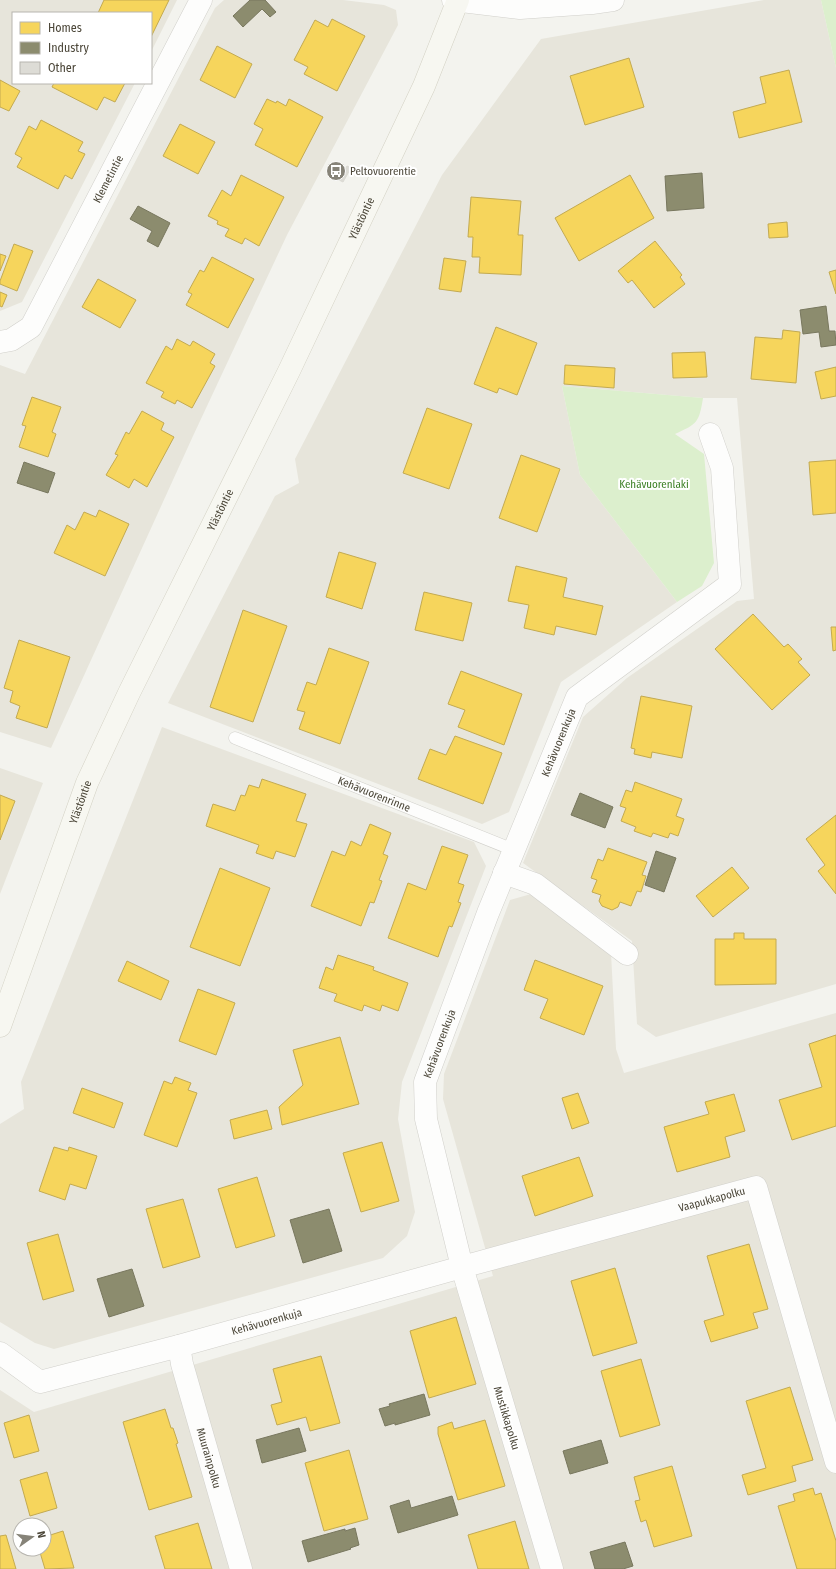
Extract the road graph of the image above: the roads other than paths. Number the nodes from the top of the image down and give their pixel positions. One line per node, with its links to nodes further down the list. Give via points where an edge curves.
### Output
1 (201, 0): 4 (street, Klemetintie, via 30,327 11,340)
2 (456, 0): 3 (street, via 520,8); 10 (main road, Ylästöntie, via 424,86 87,783)
3 (613, 0)
4 (0, 342)
5 (710, 434): 7 (street, Kehävuorenkuja, via 722,468 730,584 577,697)
6 (235, 738): 7 (lane, Kehävuorenrinne)
7 (514, 850): 8 (street, Kehävuorenkuja)
8 (504, 873): 9 (street, via 535,884); 11 (street, Kehävuorenkuja, via 425,1082 426,1119)
9 (627, 954)
10 (0, 1026)
11 (462, 1267): 12 (street, Kehävuorenkuja); 14 (street, Vaapukkapolku, via 756,1187); 16 (street, Mustikkapolku)
12 (179, 1346): 13 (street, Kehävuorenkuja, via 40,1382); 15 (street, Muurainpolku)
13 (0, 1353)
14 (836, 1462)
15 (241, 1569)
16 (552, 1569)

